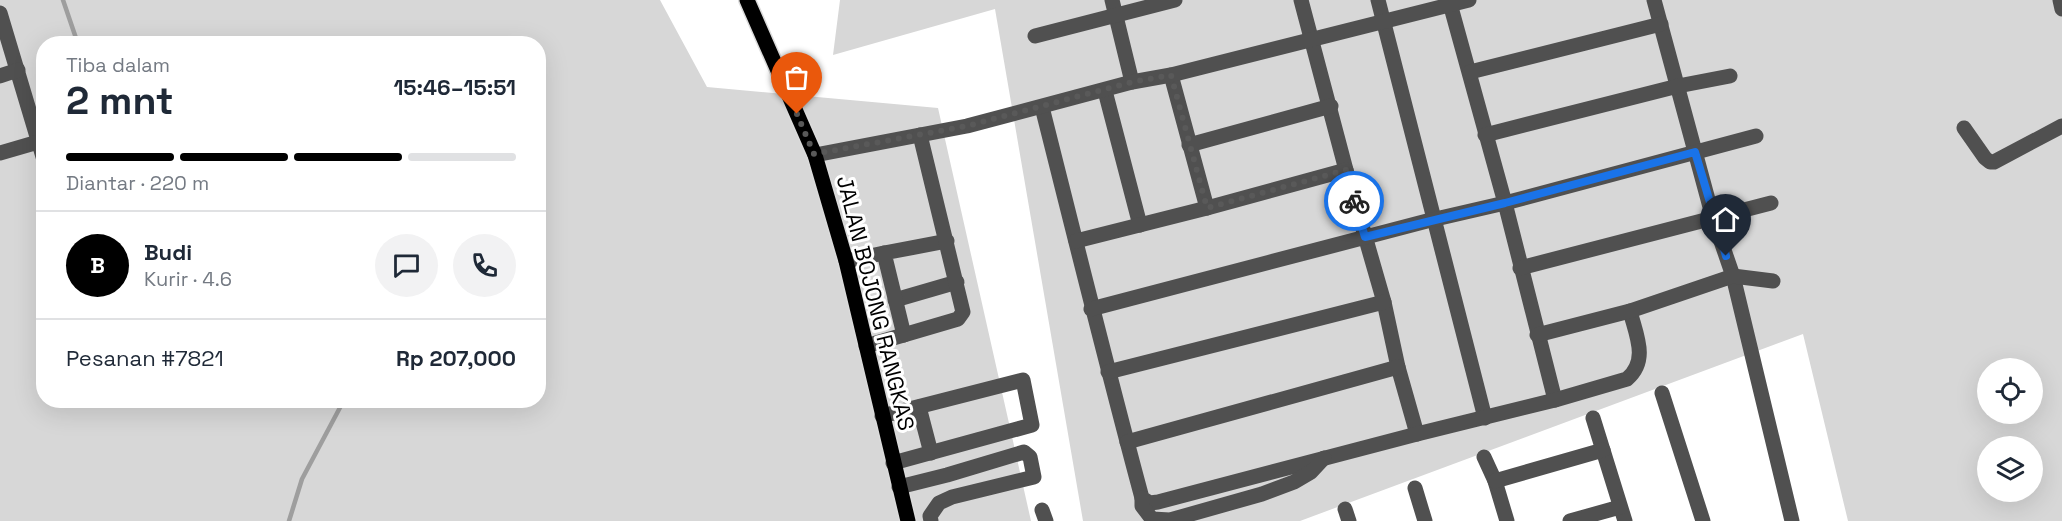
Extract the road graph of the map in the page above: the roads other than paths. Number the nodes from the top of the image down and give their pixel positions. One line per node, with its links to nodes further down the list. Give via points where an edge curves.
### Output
1 (747, 0): 37 (main road, JALAN BOJONG RANGKAS)
2 (1112, 0): 12 (street)
3 (1175, 0): 12 (street)
4 (1301, 0): 16 (street)
5 (1378, 0): 13 (street)
6 (1469, 0): 9 (street)
7 (1654, 0): 14 (street)
8 (2060, 0): 10 (street)
9 (1450, 2): 13 (street); 18 (street)
10 (2062, 9)
11 (0, 14): 17 (street)
12 (1117, 16): 15 (street); 22 (street)
13 (1383, 21): 16 (street); 43 (street)
14 (1660, 24): 18 (street); 23 (street)
15 (1035, 36)
16 (1311, 39): 19 (street); 25 (street)
17 (18, 70): 20 (street); 29 (street)
18 (1470, 72): 31 (street)
19 (1171, 75): 22 (street); 34 (street)
20 (0, 76)
21 (1730, 76): 23 (street)
22 (1132, 82): 24 (street)
23 (1678, 86): 31 (street); 35 (street)
24 (1105, 91): 26 (street); 44 (street)
25 (1331, 106): 34 (street); 38 (street)
26 (1042, 107): 30 (street); 47 (street)
27 (2062, 126): 28 (street, via 1994,162 1985,158)
28 (1964, 128)
29 (36, 135)
30 (920, 135): 37 (street); 46 (street)
31 (1485, 135): 39 (street)
32 (1756, 136): 35 (street)
33 (36, 143): 36 (street)
34 (1189, 146): 41 (street)
35 (1695, 152): 39 (street); 42 (street)
36 (0, 153)
37 (814, 154): 49 (main road, JALAN BOJONG RANGKAS)
38 (1346, 170): 41 (street); 45 (street)
39 (1505, 203): 43 (street); 50 (street)
40 (1771, 203): 42 (street)
41 (1207, 208): 44 (street)
42 (1713, 218): 50 (street); 51 (street)
43 (1435, 219): 45 (street); 67 (street)
44 (1140, 225): 47 (street)
45 (1365, 237): 55 (street); 56 (street)
46 (947, 241): 48 (street); 53 (street)
47 (1076, 241): 56 (street)
48 (884, 252): 49 (street); 54 (street)
49 (846, 261): 60 (main road, JALAN BOJONG RANGKAS)
50 (1520, 268): 59 (street)
51 (1733, 276): 52 (street); 57 (street); 85 (street)
52 (1773, 281)
53 (957, 282): 54 (street); 58 (street, via 963,312 958,319)
54 (895, 300): 58 (street)
55 (1384, 302): 61 (street); 62 (street)
56 (1091, 309): 62 (street)
57 (1630, 311): 59 (street); 64 (street, via 1640,351 1635,372 1627,379)
58 (904, 335): 60 (street)
59 (1537, 335): 64 (street)
60 (866, 346): 66 (main road, JALAN BOJONG RANGKAS)
61 (1398, 368): 69 (street); 70 (street)
62 (1108, 372): 70 (street)
63 (1662, 393): 84 (street)
64 (1555, 400): 67 (street)
65 (919, 407): 66 (street); 72 (street); 72 (street, via 1023,380 1032,425)
66 (882, 416): 74 (main road, JALAN BOJONG RANGKAS)
67 (1485, 418): 69 (street)
68 (1593, 418): 71 (street)
69 (1417, 434): 70 (street, via 1158,502 1142,498)
70 (1127, 442)
71 (1603, 450): 75 (street); 78 (street)
72 (932, 453): 74 (street)
73 (1484, 457): 75 (street)
74 (893, 463): 76 (main road, JALAN BOJONG RANGKAS)
75 (1495, 481): 82 (street)
76 (899, 487): 79 (main road, JALAN BOJONG RANGKAS); 80 (street, via 1024,452 1030,457 1034,477 952,497 939,503)
77 (1415, 488): 81 (street)
78 (1623, 514): 83 (street)
79 (908, 521)
80 (931, 521)
81 (1425, 521)
82 (1507, 521)
83 (1570, 521)
84 (1703, 521)
85 (1792, 521)

